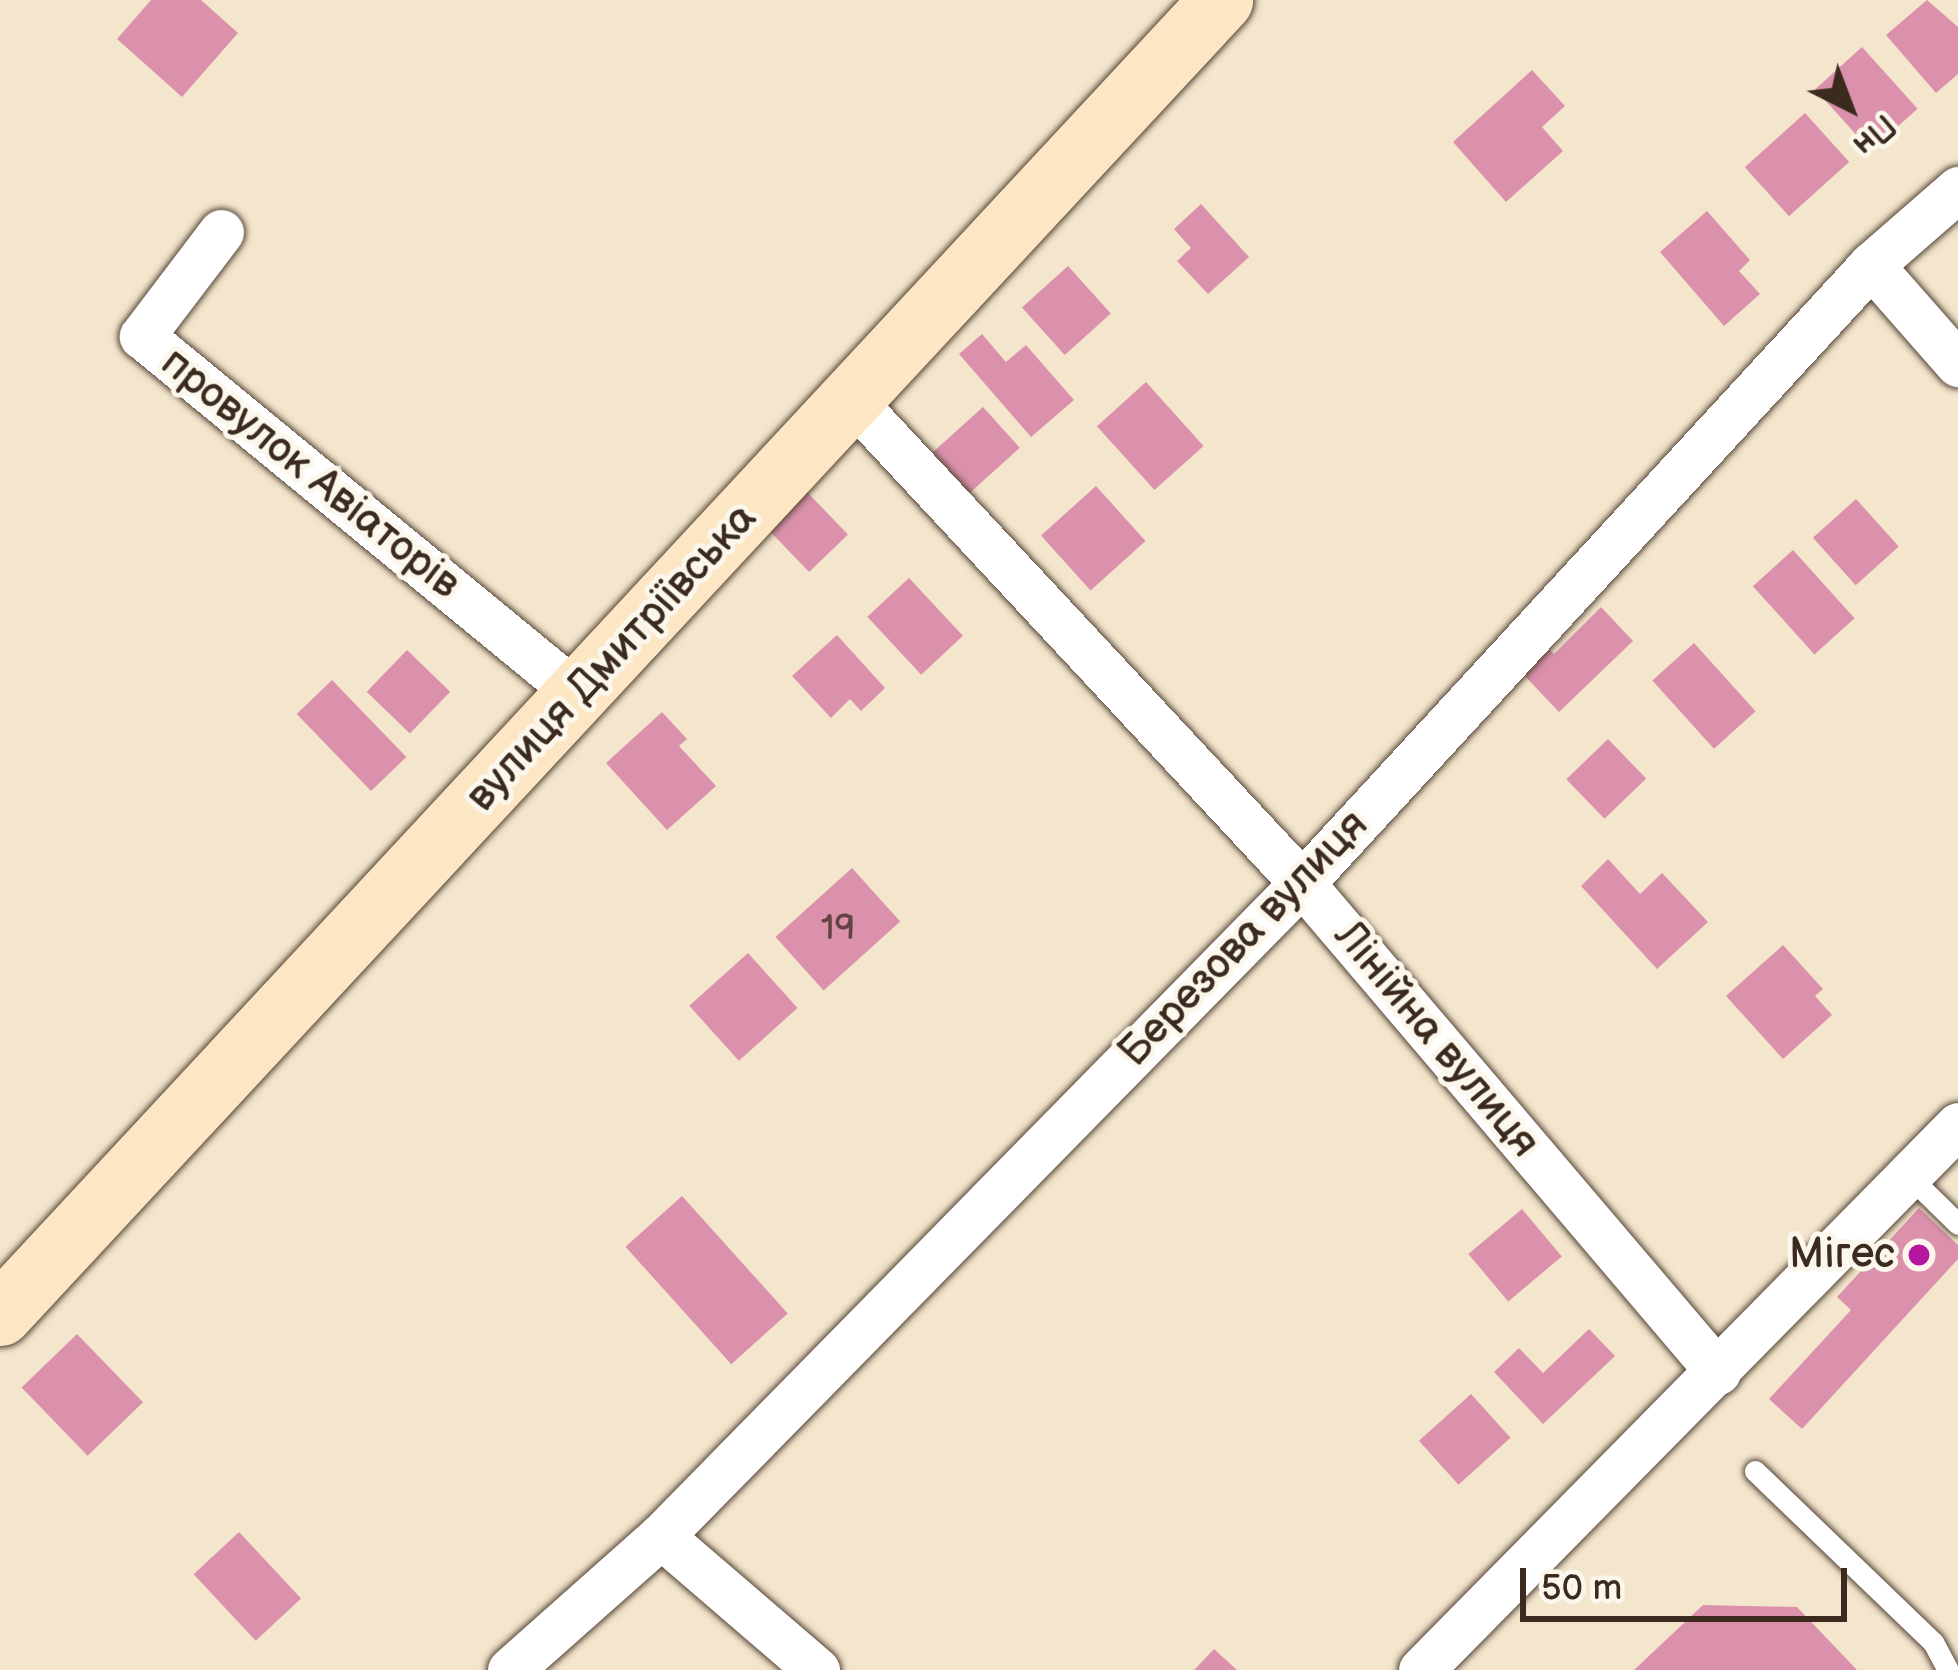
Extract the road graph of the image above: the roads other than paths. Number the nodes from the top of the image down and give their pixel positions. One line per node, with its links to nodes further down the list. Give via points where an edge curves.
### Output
1 (1221, 0): 6 (main road, вулиця Дмитріївська)
2 (1958, 189): 4 (street, Березова вулиця)
3 (220, 232): 7 (street, провулок Авіаторів, via 142,336)
4 (1871, 265): 5 (street); 8 (street, Березова вулиця)
5 (1958, 364)
6 (852, 400): 7 (main road, вулиця Дмитріївська); 8 (street, Лінійна вулиця)
7 (579, 694): 12 (main road, вулиця Дмитріївська)
8 (1303, 883): 13 (street, Лінійна вулиця); 15 (street, Березова вулиця)
9 (1958, 1125): 10 (street)
10 (1910, 1177): 11 (lane); 13 (street)
11 (1958, 1224)
12 (0, 1314)
13 (1718, 1372): 18 (street)
14 (1756, 1471): 19 (lane, via 1933,1642)
15 (661, 1536): 16 (street, Березова вулиця); 17 (street)
16 (510, 1670)
17 (817, 1670)
18 (1421, 1670)
19 (1948, 1670)

